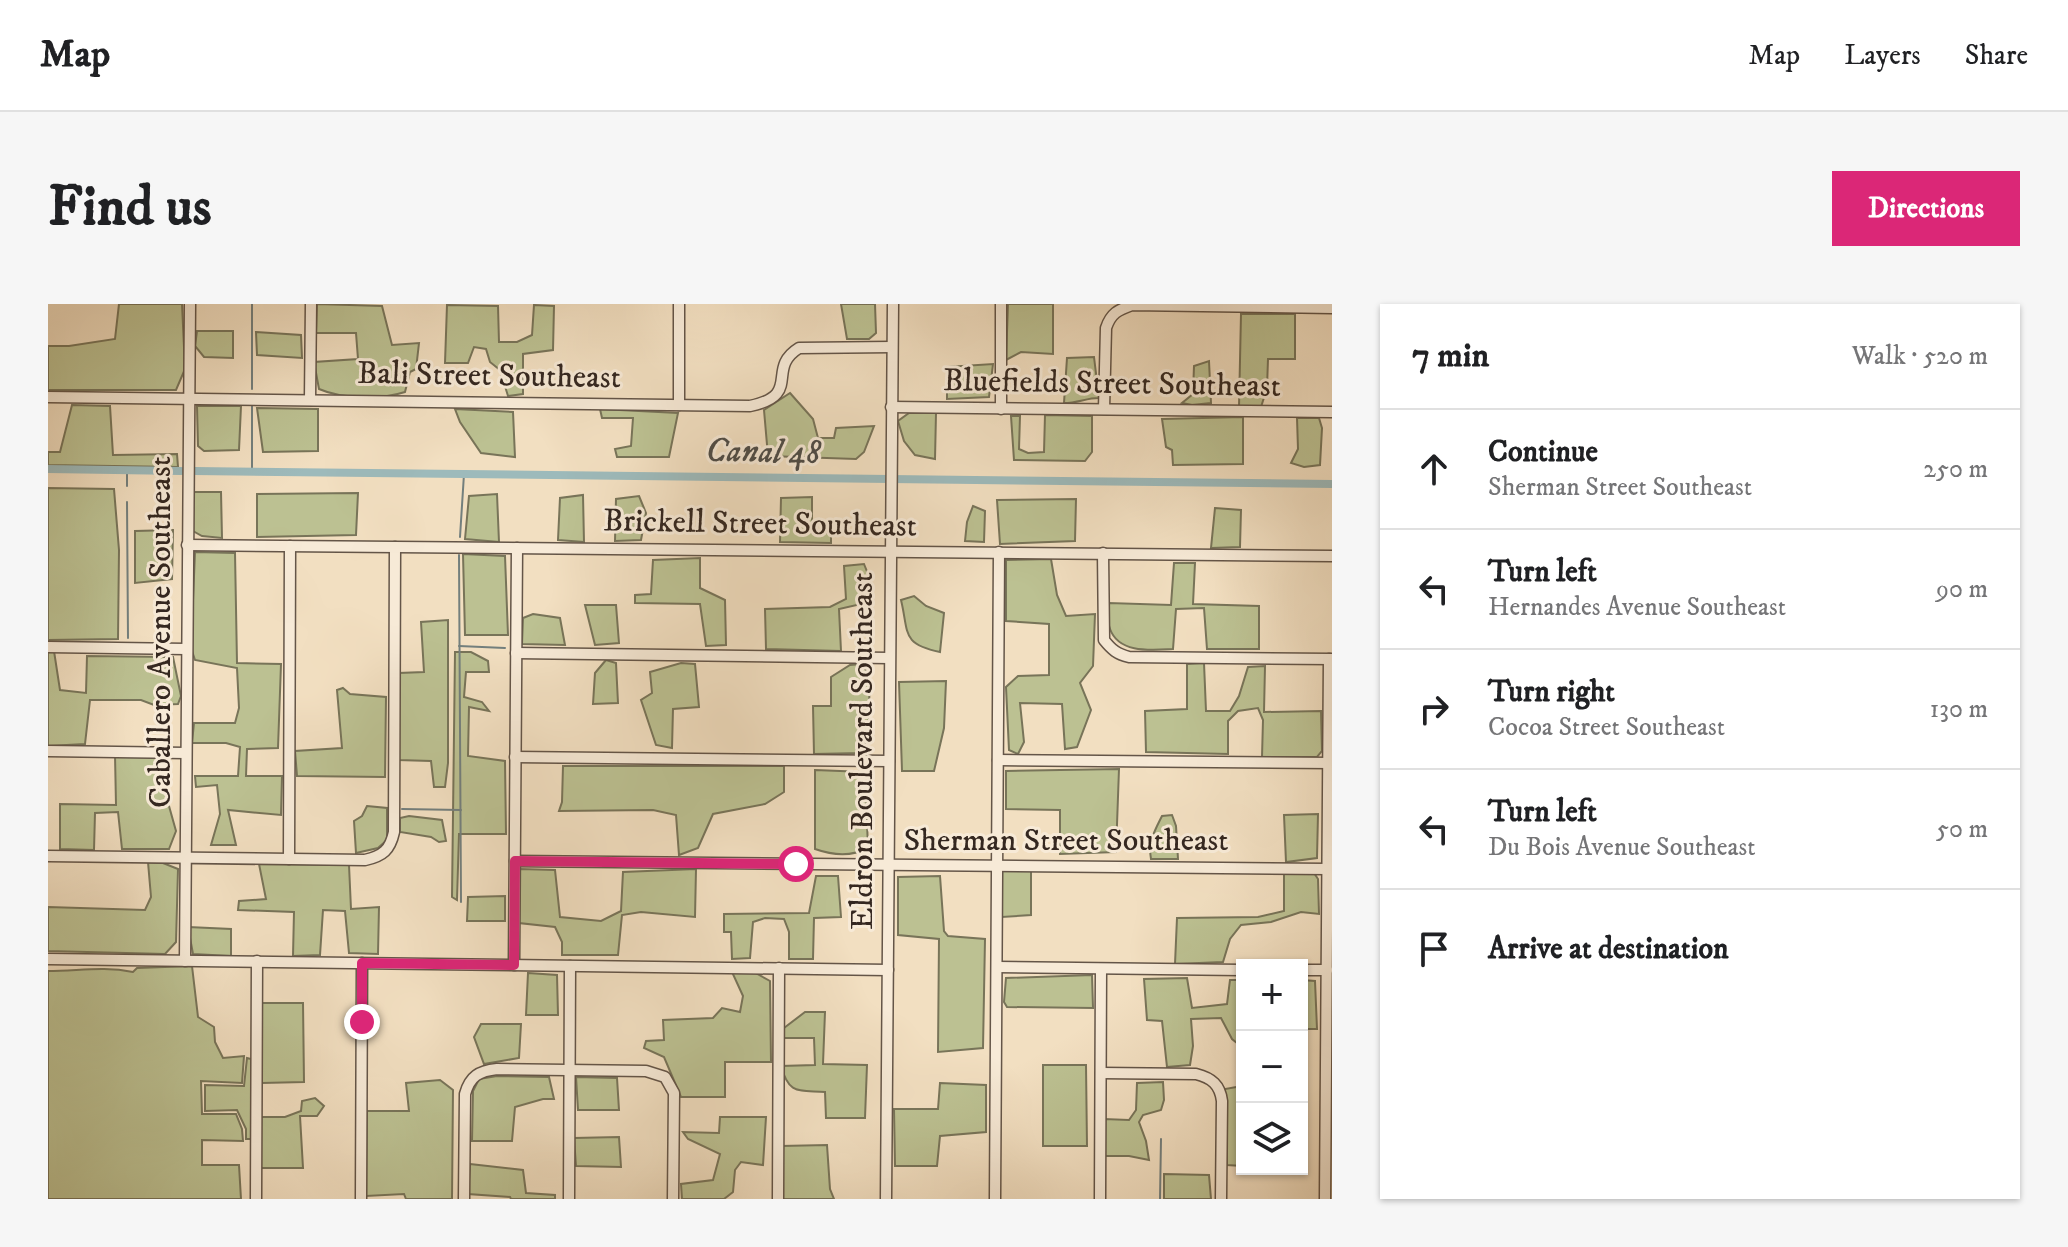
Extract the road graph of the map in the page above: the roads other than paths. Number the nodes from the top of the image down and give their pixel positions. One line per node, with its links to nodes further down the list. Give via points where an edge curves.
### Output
1 (190, 304): 10 (street, Caballero Avenue Southeast)
2 (311, 304): 11 (street)
3 (679, 304): 12 (street)
4 (893, 304): 8 (street, Eldron Boulevard Southeast)
5 (1001, 304): 14 (street)
6 (1176, 305): 7 (street); 15 (street, via 1132,305 1114,313 1106,328)
7 (1332, 308)
8 (892, 347): 12 (street, Bali Street Southeast, via 799,348 789,354 778,395 768,402); 13 (street, Eldron Boulevard Southeast)
9 (48, 397): 10 (street, Bali Street Southeast)
10 (189, 398): 11 (street, Bali Street Southeast); 17 (street, Caballero Avenue Southeast)
11 (310, 399): 12 (street, Bali Street Southeast)
12 (679, 405)
13 (891, 407): 14 (street, Bluefields Street Southeast); 21 (street, Eldron Boulevard Southeast)
14 (1001, 409): 15 (street, Bluefields Street Southeast)
15 (1104, 409): 16 (street, Bluefields Street Southeast)
16 (1332, 412)
17 (187, 545): 18 (street, Brickell Street Southeast); 26 (street, Caballero Avenue Southeast)
18 (290, 546): 19 (street, Brickell Street Southeast); 38 (street)
19 (395, 547): 20 (street, Brickell Street Southeast); 38 (street, via 391,846 365,860)
20 (517, 548): 21 (street, Brickell Street Southeast); 27 (street)
21 (890, 552): 22 (street, Brickell Street Southeast); 28 (street, Eldron Boulevard Southeast)
22 (999, 552): 23 (street, Brickell Street Southeast); 33 (street)
23 (1103, 553): 24 (street, Brickell Street Southeast); 29 (street, via 1103,630 1112,651 1129,657)
24 (1332, 556)
25 (48, 647): 26 (street)
26 (186, 649): 31 (street, Caballero Avenue Southeast)
27 (516, 653): 28 (street); 32 (street)
28 (889, 658): 34 (street, Eldron Boulevard Southeast)
29 (1330, 659): 35 (street)
30 (48, 751): 31 (street)
31 (186, 753): 37 (street, Caballero Avenue Southeast)
32 (515, 757): 34 (street); 39 (street)
33 (998, 760): 35 (street); 40 (street)
34 (889, 761): 41 (street, Eldron Boulevard Southeast)
35 (1330, 763): 42 (street)
36 (48, 856): 37 (street)
37 (186, 857): 38 (street); 44 (street, Caballero Avenue Southeast)
38 (289, 859)
39 (515, 861): 41 (street, Sherman Street Southeast); 47 (street)
40 (998, 864): 41 (street, Sherman Street Southeast); 42 (street, Sherman Street Southeast); 49 (street)
41 (888, 865): 52 (street, Eldron Boulevard Southeast)
42 (1328, 869): 55 (street)
43 (48, 959): 44 (street)
44 (185, 961): 45 (street)
45 (257, 961): 46 (street); 58 (street)
46 (362, 963): 47 (street); 59 (street)
47 (514, 965): 48 (street)
48 (570, 966): 50 (street); 56 (street)
49 (997, 967): 51 (street); 65 (street)
50 (779, 968): 52 (street); 63 (street)
51 (1101, 969): 53 (street); 57 (street)
52 (888, 970): 64 (street, Eldron Boulevard Southeast)
53 (1236, 970)
54 (1308, 970): 55 (street)
55 (1327, 970): 68 (street)
56 (570, 1070): 60 (street, via 483,1070 471,1078 465,1094); 61 (street); 62 (street, via 646,1071 665,1077 674,1093)
57 (1101, 1073): 66 (street); 67 (street, via 1196,1074 1215,1083 1222,1101)
58 (256, 1199)
59 (361, 1199)
60 (464, 1199)
61 (569, 1199)
62 (673, 1199)
63 (778, 1199)
64 (886, 1199)
65 (995, 1199)
66 (1100, 1199)
67 (1221, 1199)
68 (1325, 1199)

